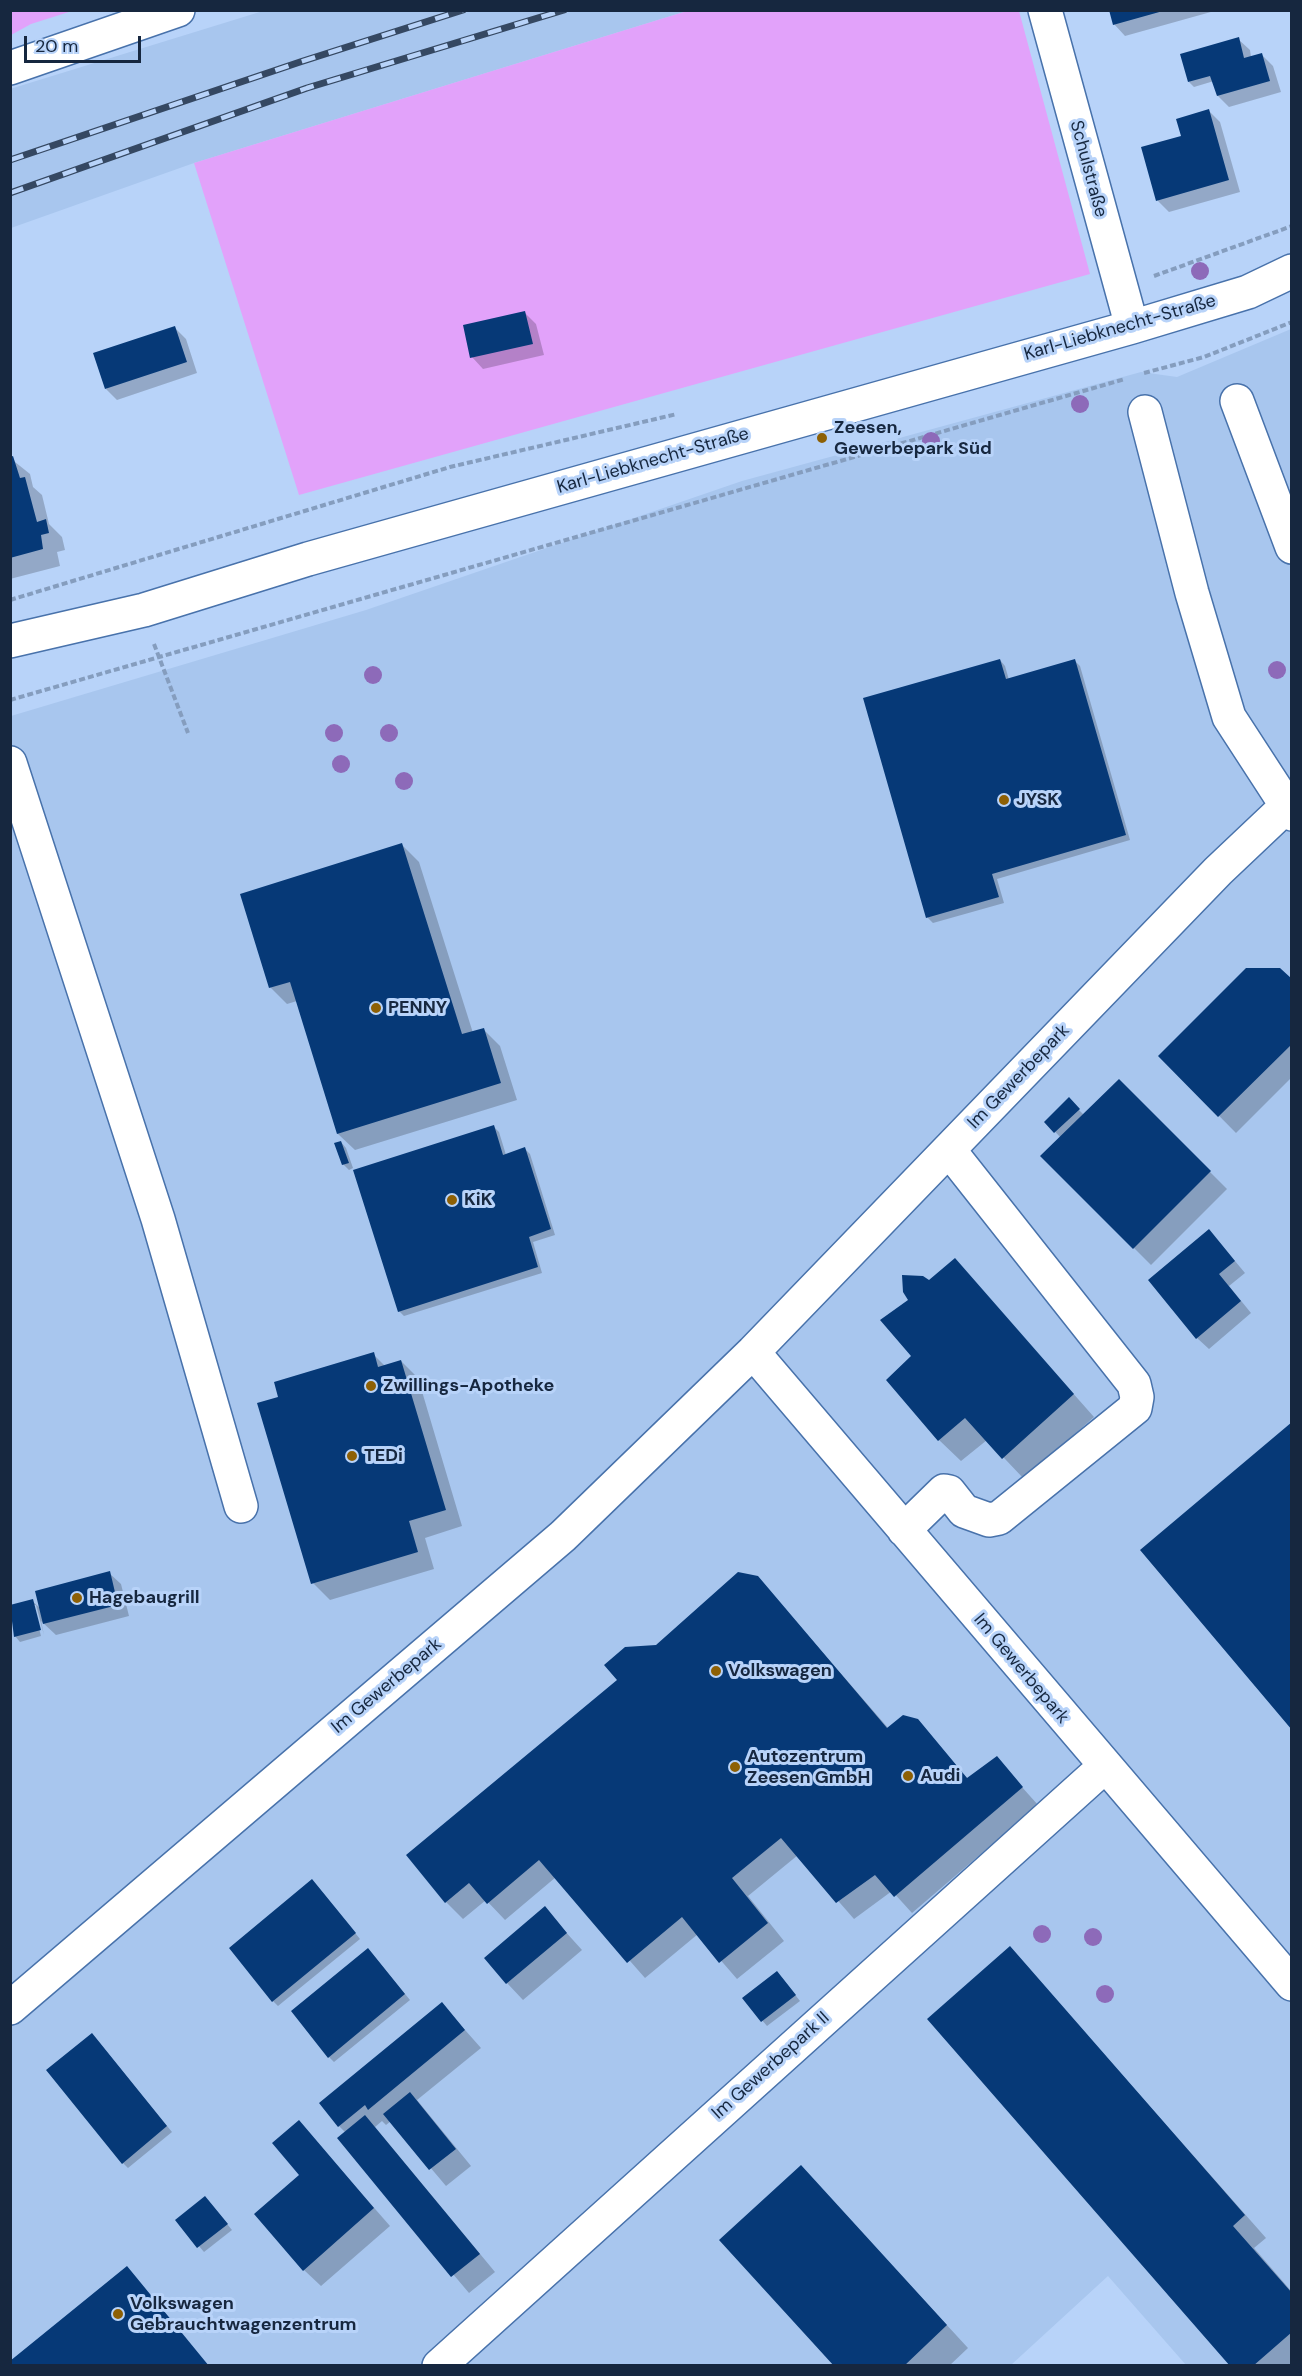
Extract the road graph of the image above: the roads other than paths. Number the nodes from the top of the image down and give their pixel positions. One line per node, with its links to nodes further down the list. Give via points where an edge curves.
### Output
1 (178, 10): 3 (street)
2 (1045, 10): 5 (street, Schulstraße)
3 (10, 68)
4 (1292, 271): 5 (street, Karl-Liebknecht-Straße, via 1248,292)
5 (1132, 327): 9 (street, Karl-Liebknecht-Straße, via 320,555 144,610)
6 (1237, 401): 8 (street)
7 (1145, 412): 11 (street, via 1192,593 1230,717)
8 (1292, 547)
9 (10, 641)
10 (10, 763): 14 (street, via 158,1219)
11 (1290, 806): 12 (street, Im Gewerbepark)
12 (949, 1150): 13 (street, Im Gewerbepark); 15 (street, via 1134,1384 1137,1397 1135,1408 999,1518 989,1520 964,1511 944,1491)
13 (753, 1352): 15 (street, Im Gewerbepark); 18 (street, Im Gewerbepark, via 563,1536)
14 (241, 1506)
15 (904, 1530): 16 (street, Im Gewerbepark)
16 (1104, 1767): 17 (street, Im Gewerbepark); 19 (street, Im Gewerbepark II)
17 (1292, 1984)
18 (10, 2008)
19 (438, 2366)

